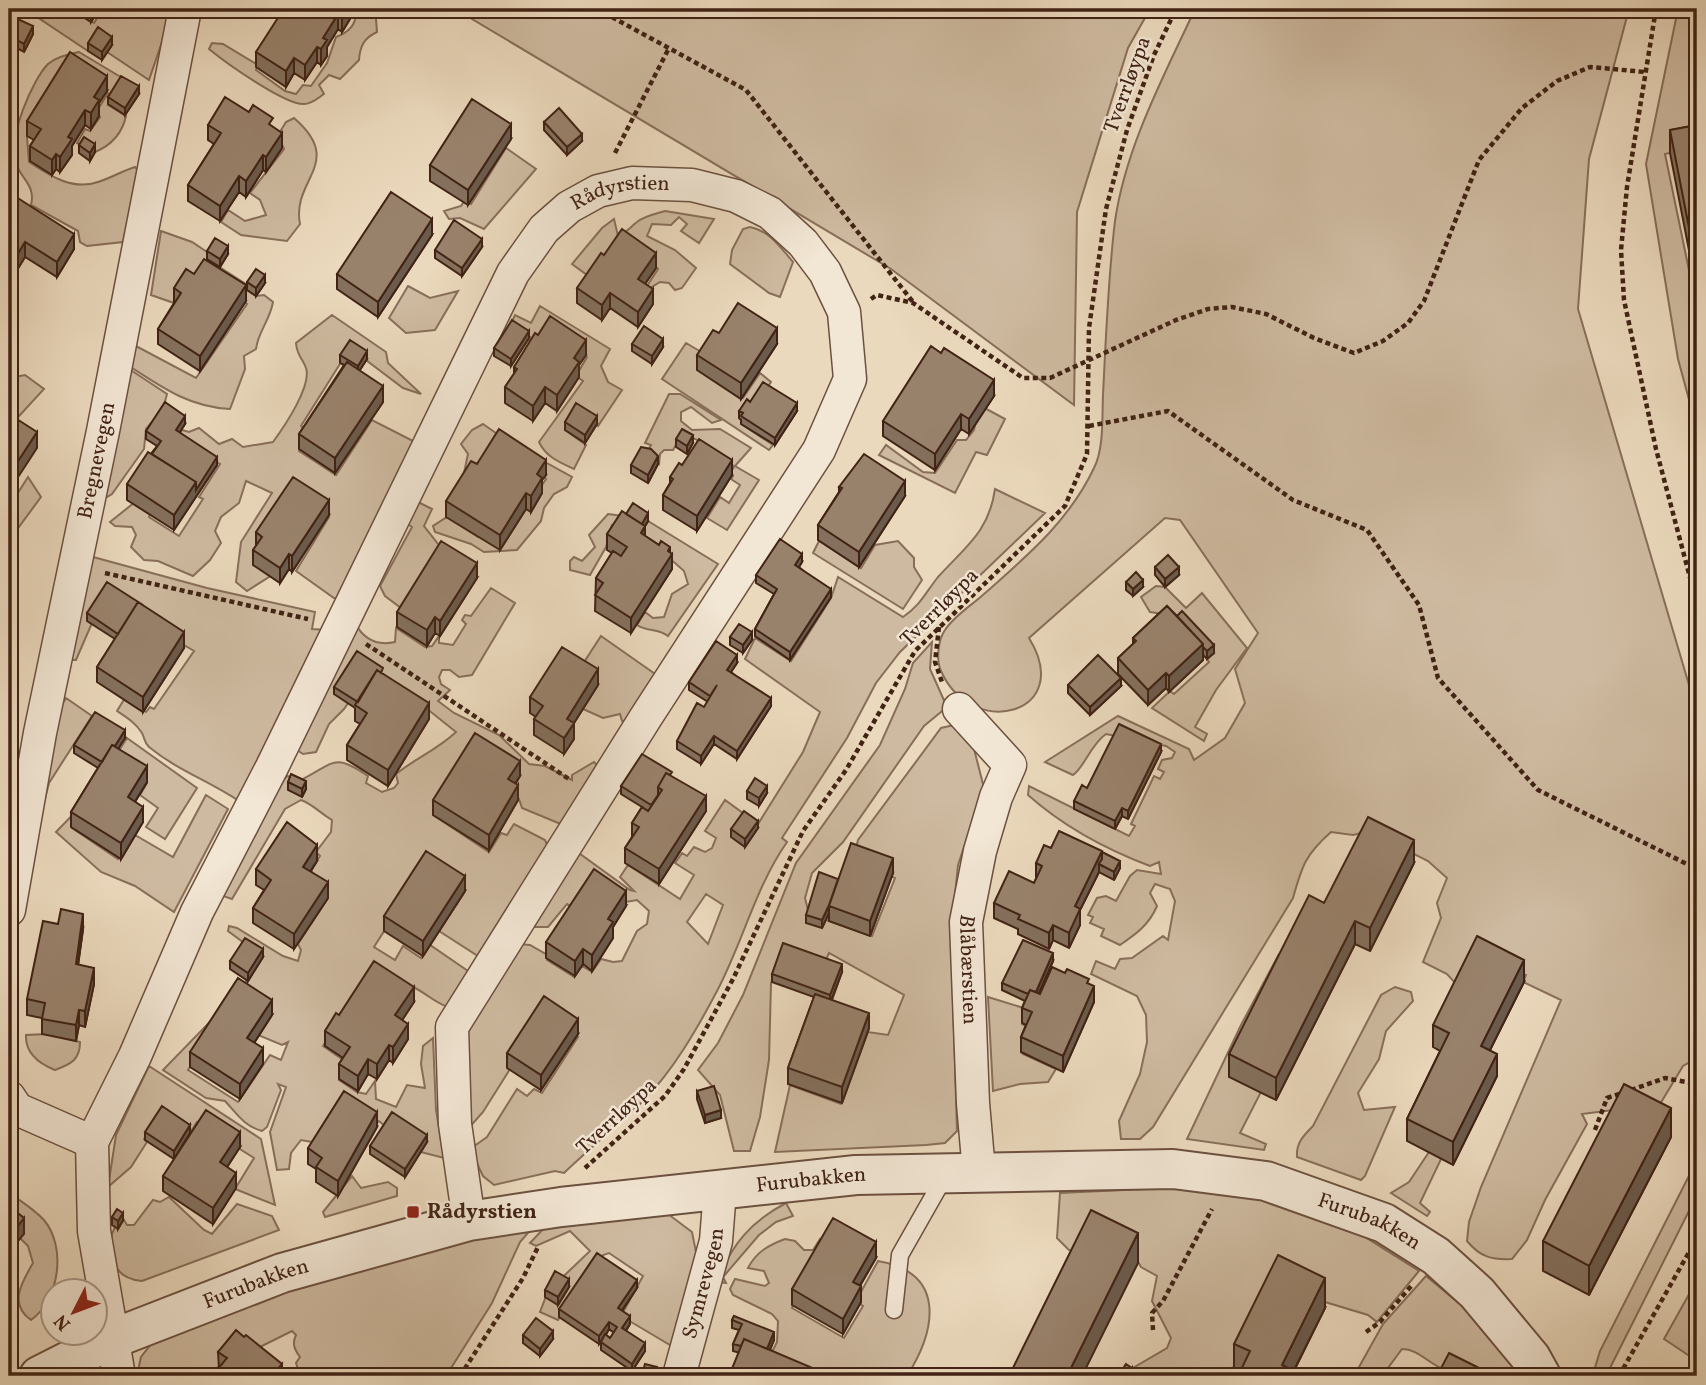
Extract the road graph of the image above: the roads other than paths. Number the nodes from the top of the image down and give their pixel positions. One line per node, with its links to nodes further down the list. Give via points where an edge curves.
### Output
1 (185, 9): 3 (street, Bregnevegen, via 40,733)
2 (959, 709): 6 (street, Blåbærstien, via 1010,765 996,797 966,922 973,1103)
3 (9, 910)
4 (9, 1097): 5 (street, via 17,1109)
5 (92, 1142): 8 (street, Rådyrstien, via 197,912 513,273 544,229 569,207 598,191 632,183 692,186 759,208 803,243 825,272 844,312 850,379 819,450 452,1027 455,1124); 10 (street, Rådyrstien, via 94,1231)
6 (963, 1172): 7 (street, Furubakken, via 856,1175); 9 (lane, via 900,1255); 14 (street, Furubakken, via 1173,1169 1266,1181 1373,1219 1436,1256 1506,1324)
7 (720, 1190): 8 (street, Furubakken); 13 (street, Symrevegen, via 716,1241)
8 (469, 1221): 10 (street, Furubakken, via 282,1273)
9 (894, 1310)
10 (113, 1339): 11 (street, Furubakken); 12 (street, Rådyrstien)
11 (39, 1376)
12 (119, 1376)
13 (679, 1376)
14 (1541, 1376)

